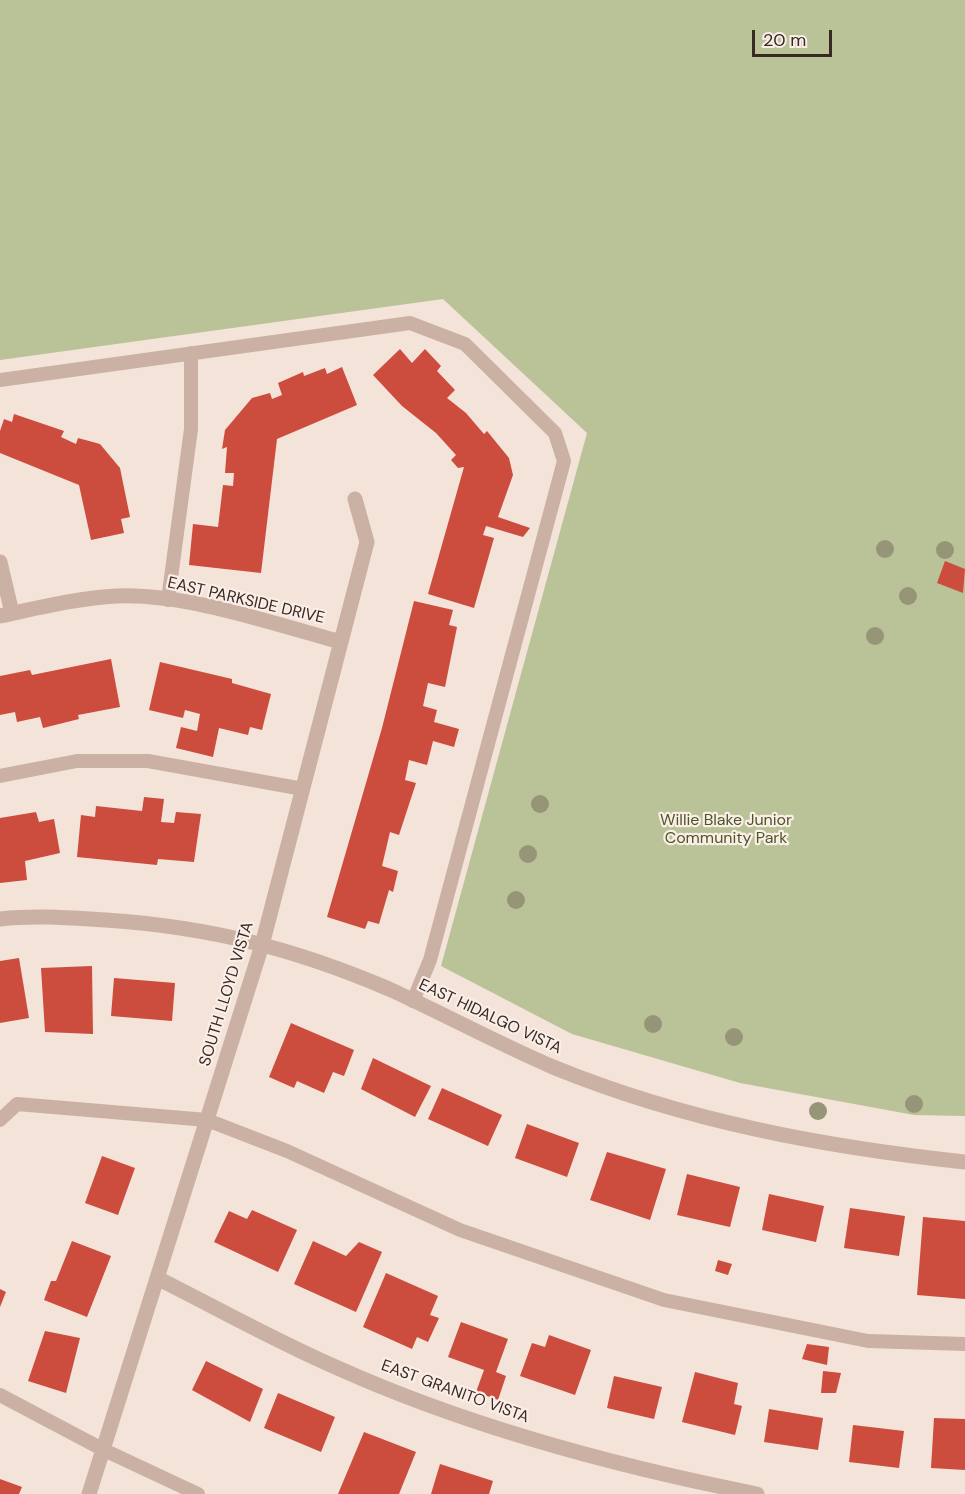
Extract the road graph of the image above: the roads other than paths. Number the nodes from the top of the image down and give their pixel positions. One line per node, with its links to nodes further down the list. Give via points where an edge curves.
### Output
1 (191, 353): 2 (lane); 5 (lane, via 191,429); 12 (lane, via 410,322 465,344 555,432 564,461 430,960)
2 (0, 380)
3 (355, 499): 7 (street, SOUTH LLOYD VISTA, via 368,542)
4 (0, 562): 6 (street)
5 (168, 600): 6 (street, EAST PARKSIDE DRIVE, via 118,596); 7 (street, EAST PARKSIDE DRIVE)
6 (6, 614)
7 (340, 642): 9 (street, SOUTH LLOYD VISTA)
8 (0, 776): 9 (lane, via 77,761 148,761)
9 (303, 789): 11 (street, SOUTH LLOYD VISTA)
10 (0, 919): 11 (street, EAST HIDALGO VISTA, via 66,918 179,926 229,934)
11 (262, 945): 12 (street, EAST HIDALGO VISTA, via 310,958); 14 (street, SOUTH LLOYD VISTA)
12 (412, 1001): 15 (street, EAST HIDALGO VISTA, via 554,1067 738,1127 892,1154)
13 (0, 1120): 14 (lane, via 17,1104)
14 (207, 1120): 16 (street, SOUTH LLOYD VISTA); 17 (lane, via 287,1151 460,1230 664,1300 868,1341)
15 (965, 1162)
16 (157, 1278): 19 (street, SOUTH LLOYD VISTA); 22 (street, EAST GRANITO VISTA, via 340,1370 433,1405 620,1464)
17 (965, 1344)
18 (0, 1395): 19 (lane)
19 (104, 1450): 20 (street, SOUTH LLOYD VISTA); 21 (lane)
20 (89, 1494)
21 (198, 1494)
22 (757, 1494)

